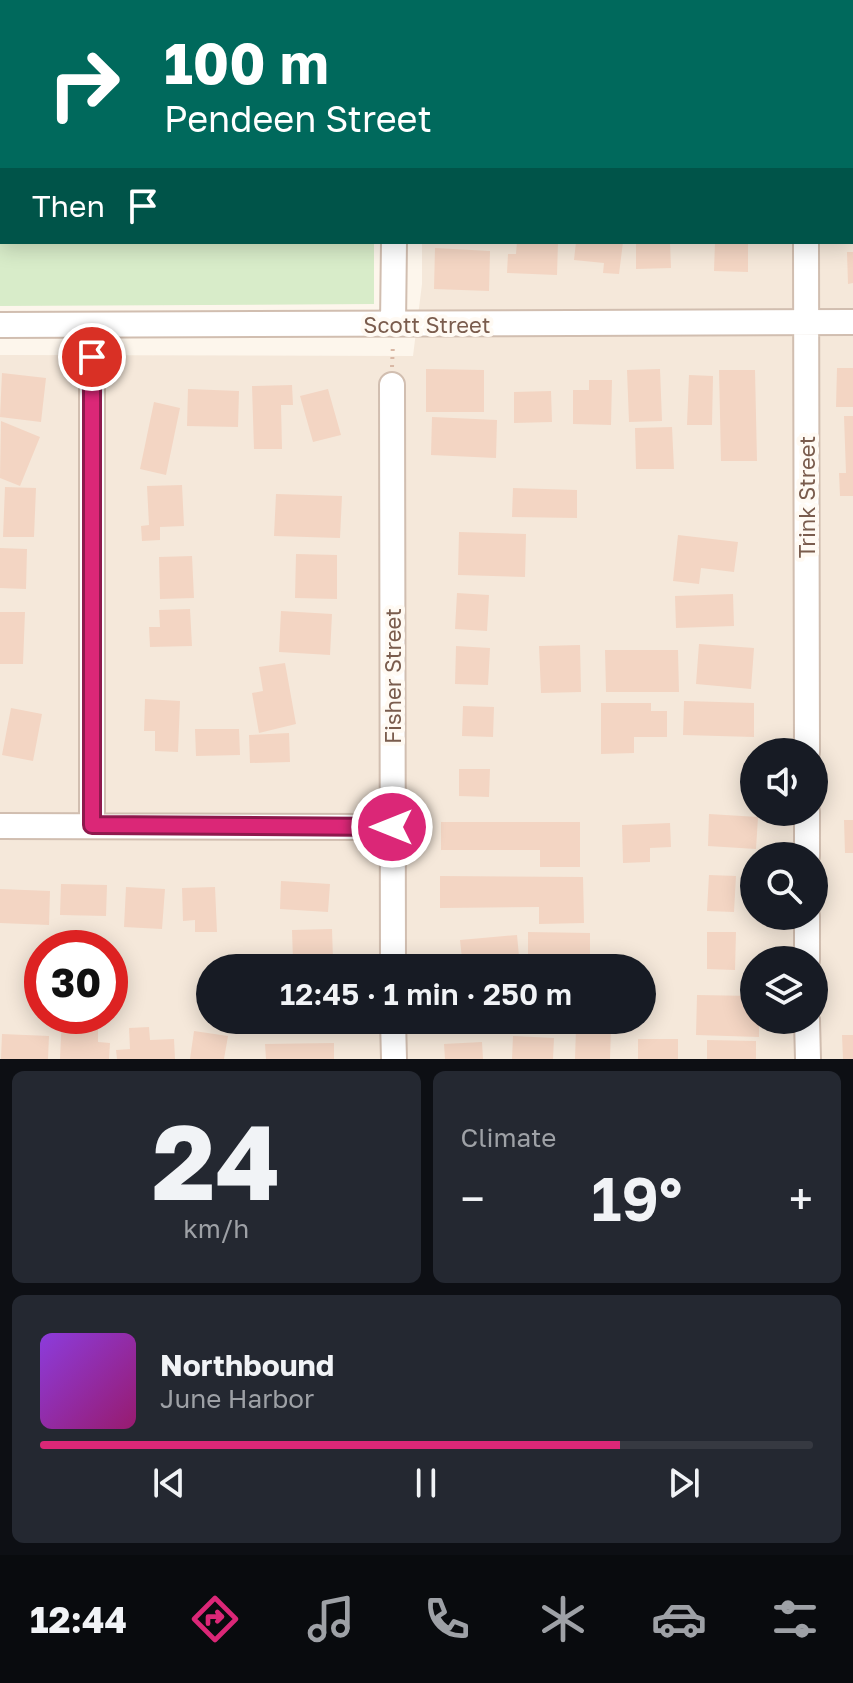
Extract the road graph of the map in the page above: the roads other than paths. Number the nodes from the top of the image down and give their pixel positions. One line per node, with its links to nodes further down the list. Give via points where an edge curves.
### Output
1 (394, 244): 5 (street)
2 (806, 244): 3 (street, Trink Street)
3 (806, 322): 4 (street, Scott Street); 5 (street, Scott Street); 9 (street, Trink Street)
4 (853, 322)
5 (393, 324): 7 (street, Scott Street)
6 (0, 325): 7 (street, Scott Street)
7 (92, 326): 10 (street)
8 (392, 385): 12 (street, Fisher Street)
9 (807, 738)
10 (92, 825): 11 (street); 12 (street)
11 (0, 826)
12 (392, 827): 13 (street, Fisher Street)
13 (393, 954)
14 (393, 1034): 16 (street)
15 (807, 1034): 17 (street)
16 (394, 1059)
17 (808, 1059)

